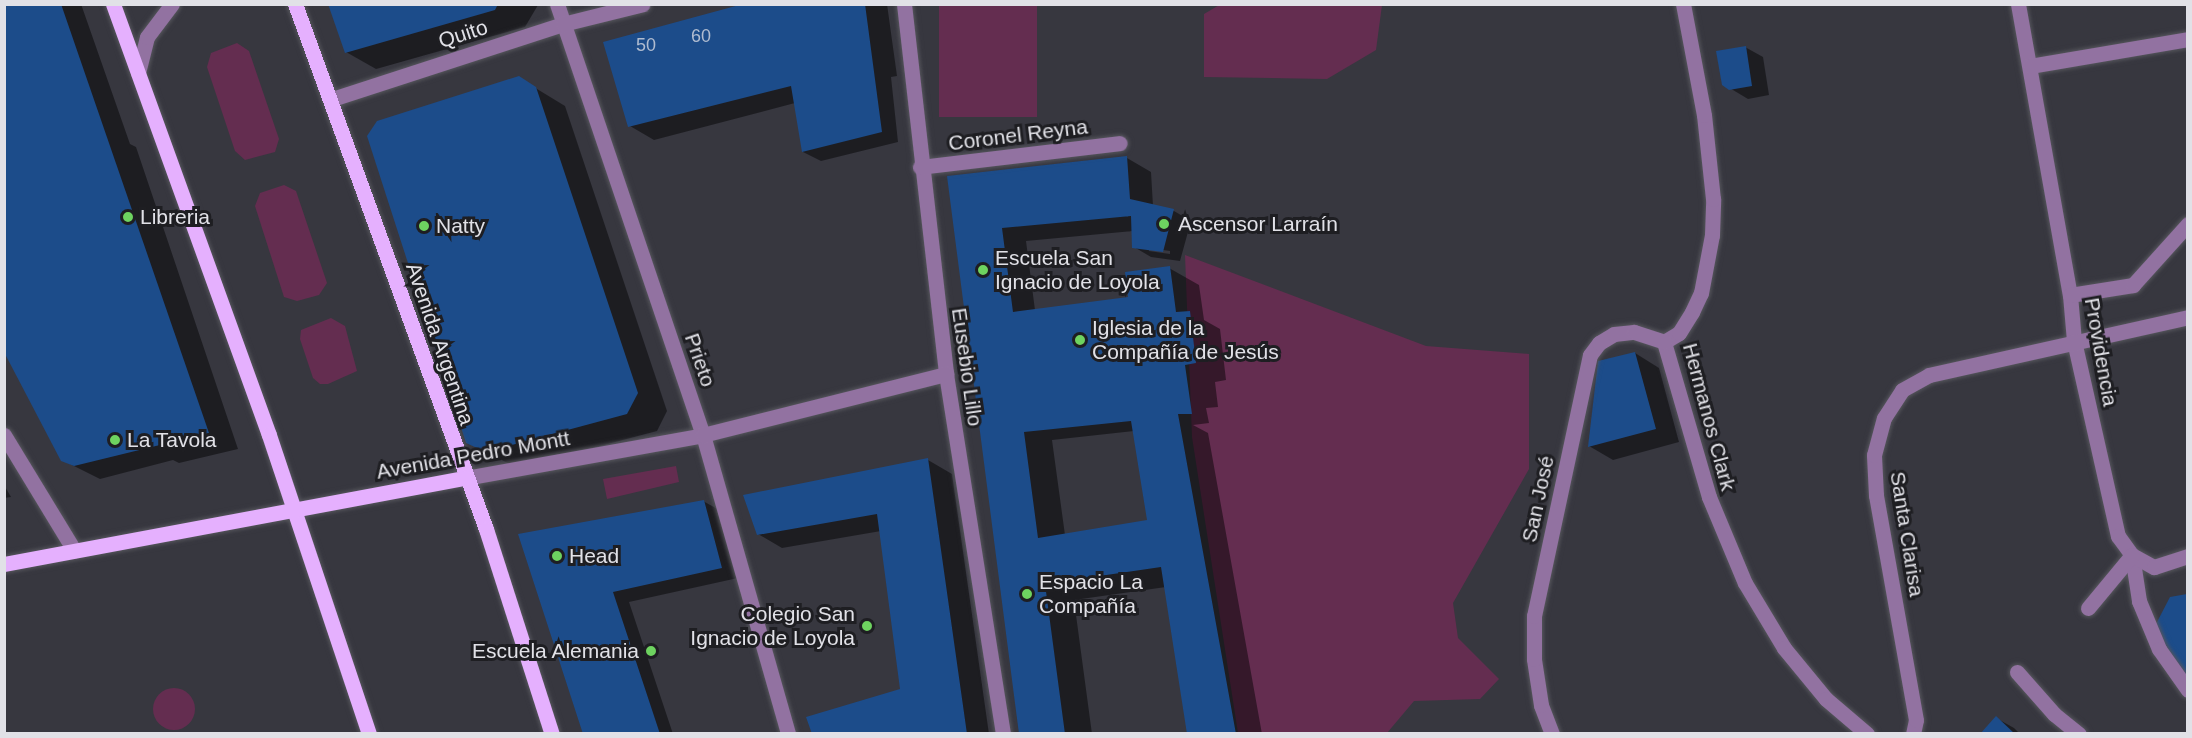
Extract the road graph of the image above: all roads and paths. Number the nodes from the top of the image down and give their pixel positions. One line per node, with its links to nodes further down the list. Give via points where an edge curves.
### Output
1 (113, 4): 14 (main road)
2 (172, 4): 14 (street, via 147,37)
3 (286, 4): 10 (street)
4 (295, 4): 10 (main road, Avenida Argentina)
5 (557, 4): 11 (street, Prieto)
6 (644, 4): 11 (street, Quito)
7 (904, 4): 17 (street, Eusebio Lillo)
8 (1683, 4): 22 (street, Hermanos Clark, via 1704,115 1713,199 1712,235 1701,293 1679,333)
9 (2018, 4): 13 (street, Providencia)
10 (302, 21): 15 (main road, Avenida Argentina)
11 (563, 24): 15 (street, Quito); 25 (street, Prieto)
12 (2187, 39): 13 (street)
13 (2030, 66): 19 (street, Providencia)
14 (138, 73): 27 (main road)
15 (332, 99): 26 (main road, Avenida Argentina)
16 (1120, 144): 17 (street, Coronel Reyna)
17 (920, 167): 23 (street, Eusebio Lillo)
18 (2187, 224): 19 (street, via 2133,285)
19 (2070, 295): 21 (street, Providencia)
20 (2187, 317): 21 (street, Santa Clarisa)
21 (2074, 341): 29 (street, Providencia, via 2118,536); 41 (street, Santa Clarisa, via 1929,375 1902,390 1884,418 1874,455 1876,495 1906,648 1917,720)
22 (1664, 342): 39 (street, San José, via 1634,332 1614,334 1590,356 1534,616 1534,659 1541,705); 40 (street, Hermanos Clark, via 1709,497 1745,583 1784,648 1826,699)
23 (946, 374): 25 (street, Avenida Pedro Montt); 38 (street, Eusebio Lillo)
24 (4, 435): 28 (street)
25 (703, 435): 26 (street, Avenida Pedro Montt); 37 (street, Prieto)
26 (465, 478): 27 (main road, Avenida Pedro Montt); 36 (main road, Avenida Argentina, via 486,529)
27 (294, 509): 28 (main road, Avenida Pedro Montt); 35 (main road)
28 (74, 550): 31 (main road, Avenida Pedro Montt)
29 (2132, 555): 30 (street, via 2154,567); 32 (street); 34 (street, Providencia, via 2139,601 2158,650)
30 (2187, 556)
31 (4, 564)
32 (2088, 608)
33 (2017, 672): 42 (street, via 2054,714)
34 (2187, 690)
35 (369, 734)
36 (552, 734)
37 (788, 734)
38 (1003, 734)
39 (1552, 734)
40 (1867, 734)
41 (1913, 734)
42 (2079, 734)

